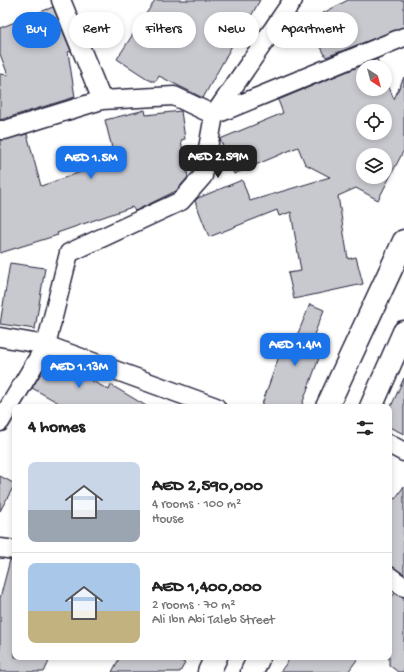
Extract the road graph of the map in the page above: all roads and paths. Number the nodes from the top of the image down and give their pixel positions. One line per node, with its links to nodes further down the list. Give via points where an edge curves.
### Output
1 (61, 0): 4 (street)
2 (293, 0): 5 (street)
3 (404, 36): 5 (street)
4 (102, 100): 5 (street, via 174,96); 6 (street)
5 (214, 115): 10 (street, via 203,176 181,201 69,253)
6 (0, 130)
7 (404, 241): 13 (main road)
8 (404, 332): 11 (main road)
9 (0, 337): 10 (street)
10 (46, 344): 12 (street); 15 (street)
11 (396, 367): 14 (main road)
12 (208, 404)
13 (328, 404)
14 (373, 404)
15 (0, 422)
16 (392, 446): 17 (street)
17 (404, 452)
18 (0, 548): 19 (street)
19 (12, 550)
20 (392, 578): 21 (street)
21 (404, 588)
22 (215, 660): 24 (main road)
23 (258, 660): 25 (main road)
24 (209, 672)
25 (252, 672)

